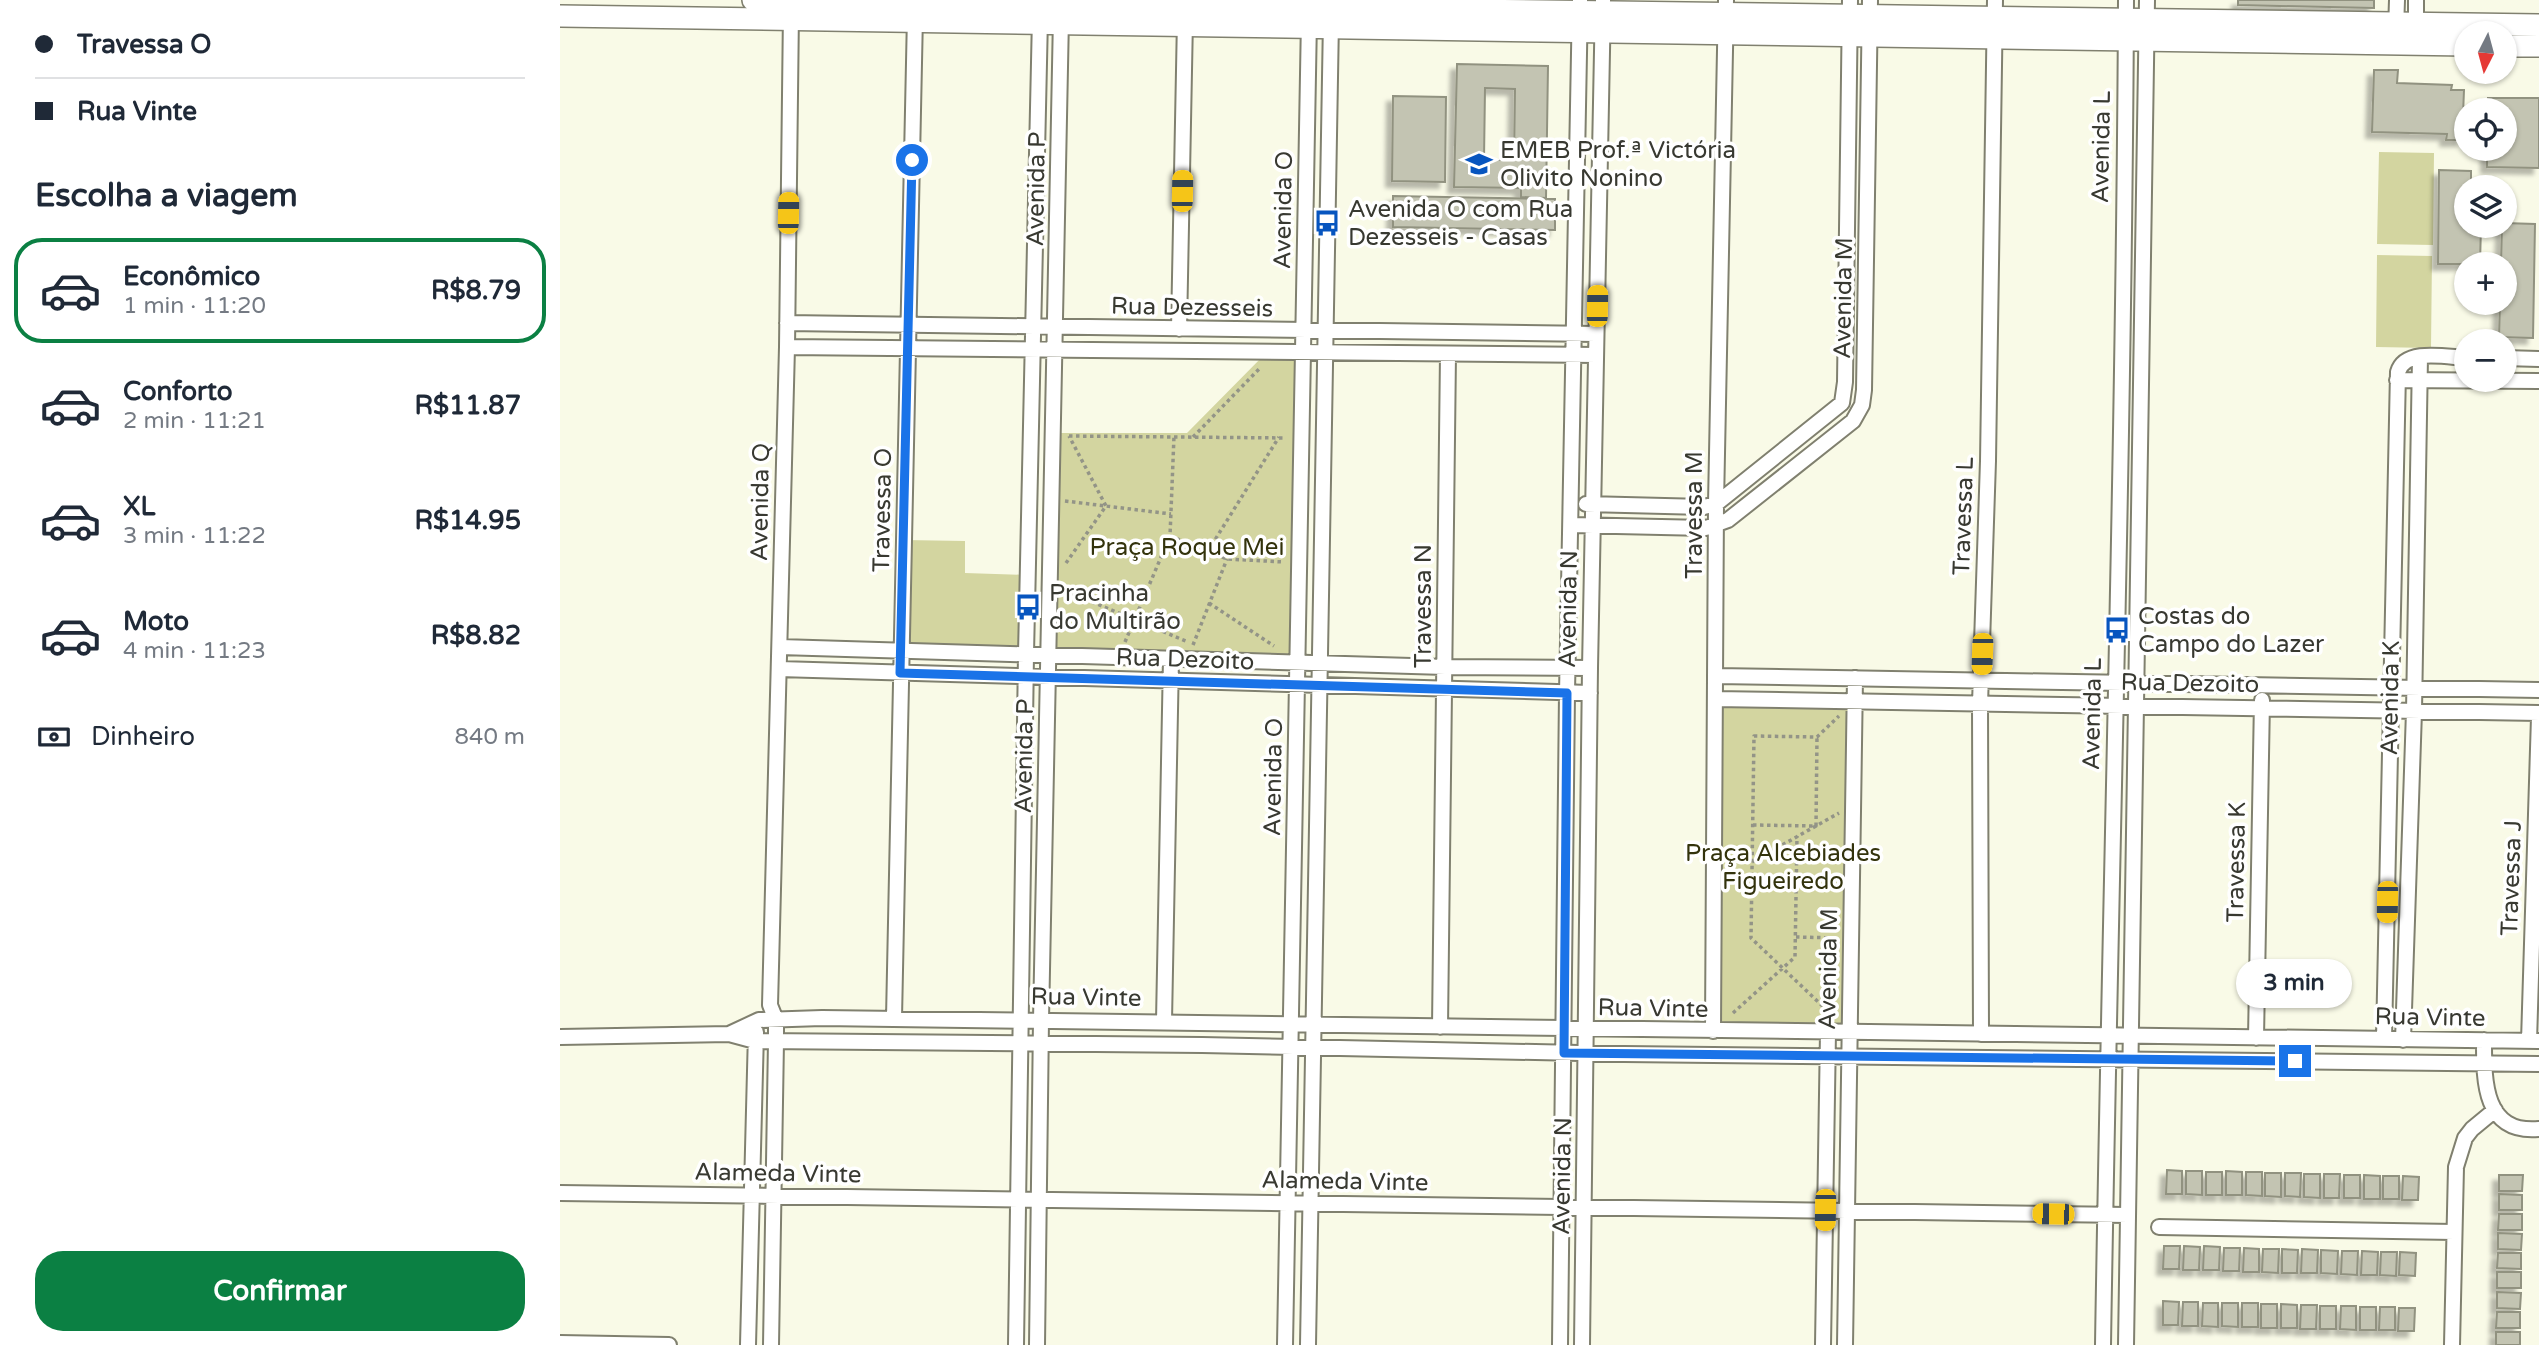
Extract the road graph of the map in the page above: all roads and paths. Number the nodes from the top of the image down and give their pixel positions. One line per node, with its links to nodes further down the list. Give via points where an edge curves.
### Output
1 (753, 0): 4 (street)
2 (2397, 0): 19 (street)
3 (2416, 0): 19 (street)
4 (768, 7): 5 (street); 13 (street)
5 (791, 7): 6 (street); 25 (street, Avenida Q)
6 (915, 8): 7 (street); 26 (street, Travessa O)
7 (1051, 9): 8 (street); 27 (street, Avenida P); 28 (street, Avenida P)
8 (1186, 11): 9 (street); 29 (street)
9 (1320, 12): 10 (street); 30 (street, Avenida O); 31 (street, Avenida O)
10 (1454, 13): 11 (street)
11 (1580, 15): 12 (street); 32 (street, Avenida N)
12 (1602, 15): 14 (street); 33 (street, Avenida N)
13 (560, 16)
14 (1725, 16): 15 (street); 61 (street, Travessa M)
15 (1860, 18): 16 (street); 51 (street, Avenida M); 52 (street, Avenida M)
16 (1995, 19): 17 (street); 96 (street, Travessa L)
17 (2136, 20): 19 (street); 23 (street, Avenida L); 24 (street, Avenida L)
18 (2539, 25): 19 (street)
19 (2406, 34): 20 (street)
20 (2454, 44)
21 (2517, 46): 22 (street)
22 (2539, 46)
23 (2122, 302): 24 (street); 97 (street, Avenida L)
24 (2141, 302): 98 (street, Avenida L)
25 (787, 323): 26 (street, Rua Dezesseis); 34 (street, Avenida Q)
26 (909, 325): 27 (street, Rua Dezesseis); 35 (street, Travessa O)
27 (1035, 328): 28 (street, Rua Dezesseis); 36 (street, Avenida P)
28 (1056, 328): 29 (street, Rua Dezesseis); 37 (street, Avenida P)
29 (1179, 329): 30 (street, Rua Dezesseis)
30 (1304, 331): 31 (street, Rua Dezesseis); 39 (street, Avenida O)
31 (1325, 331): 32 (street, Rua Dezesseis); 40 (street, Avenida O)
32 (1574, 334): 33 (street, Rua Dezesseis); 42 (street, Avenida N)
33 (1596, 334): 43 (street, Avenida N)
34 (787, 346): 35 (street, Rua Dezesseis); 77 (street, Avenida Q)
35 (908, 348): 36 (street, Rua Dezesseis); 78 (street, Travessa O)
36 (1034, 349): 37 (street, Rua Dezesseis); 68 (street, Avenida P)
37 (1055, 349): 38 (street, Rua Dezesseis); 53 (street, Avenida P)
38 (1276, 352): 39 (street, Rua Dezesseis); 55 (path)
39 (1303, 352): 40 (street, Rua Dezesseis); 57 (street, Avenida O)
40 (1324, 352): 41 (street, Rua Dezesseis); 85 (street, Avenida O)
41 (1448, 354): 42 (street, Rua Dezesseis); 86 (street, Travessa N)
42 (1573, 355): 43 (street, Rua Dezesseis); 59 (street, Avenida N)
43 (1596, 355): 60 (street, Avenida N)
44 (2420, 357): 45 (street); 48 (street, via 2405,360); 49 (street, Avenida K)
45 (2454, 358)
46 (2517, 358): 47 (street)
47 (2539, 359)
48 (2398, 373): 49 (street); 102 (street, Avenida K)
49 (2419, 380): 50 (street); 103 (street, Avenida K)
50 (2539, 381)
51 (1844, 397): 52 (street); 61 (street, via 1838,408)
52 (1862, 405): 66 (street, via 1853,421)
53 (1061, 435): 54 (path); 58 (street, Avenida P); 62 (path)
54 (1174, 436): 55 (path); 63 (path)
55 (1193, 436): 56 (path)
56 (1279, 438): 57 (path); 70 (path)
57 (1302, 438): 72 (street, Avenida O)
58 (1053, 499): 62 (path); 67 (street, Avenida P)
59 (1572, 504): 60 (street); 64 (street, Avenida N)
60 (1592, 504): 61 (street); 65 (street, Avenida N)
61 (1716, 504): 66 (street, Travessa M)
62 (1106, 506): 63 (path); 73 (path)
63 (1171, 514): 69 (path)
64 (1571, 525): 65 (street); 89 (street, Avenida N)
65 (1592, 526): 66 (street); 87 (street, Avenida N)
66 (1717, 526): 91 (street, Travessa M)
67 (1052, 527): 68 (street); 73 (street, Avenida P)
68 (1030, 528): 79 (street, Avenida P)
69 (1170, 536): 70 (path); 75 (path)
70 (1208, 551): 71 (path)
71 (1227, 559): 72 (path); 74 (path)
72 (1300, 563): 84 (street, Avenida O)
73 (1051, 585): 75 (path); 80 (street, Avenida P)
74 (1209, 603): 76 (path); 84 (path)
75 (1135, 620): 76 (path); 81 (path)
76 (1193, 644): 83 (path)
77 (780, 647): 78 (street, Rua Dezoito); 88 (street, Avenida Q)
78 (902, 651): 79 (street, Rua Dezoito); 90 (street, Travessa O)
79 (1026, 654): 80 (street, Rua Dezoito); 92 (street, Avenida P)
80 (1050, 655): 81 (street, Rua Dezoito); 93 (street, Avenida P)
81 (1119, 657): 82 (street, Rua Dezoito)
82 (1171, 659): 83 (street, Rua Dezoito); 95 (street)
83 (1187, 659): 84 (street, Rua Dezoito)
84 (1298, 662): 85 (street, Rua Dezoito); 99 (street, Avenida O)
85 (1320, 663): 86 (street, Rua Dezoito); 100 (street, Avenida O)
86 (1445, 667): 89 (street, Rua Dezoito); 104 (street, Travessa N)
87 (1590, 668): 89 (street, Rua Dezoito); 107 (street, Avenida N)
88 (779, 669): 90 (street, Rua Dezoito); 128 (street, Avenida Q)
89 (1568, 669): 106 (street, Avenida N)
90 (900, 673): 92 (street, Rua Dezoito); 129 (street, Travessa O)
91 (1716, 676): 94 (street, Rua Dezoito); 108 (street, Travessa M)
92 (1026, 677): 93 (street, Rua Dezoito); 118 (street, Avenida P)
93 (1049, 677): 95 (street, Rua Dezoito); 119 (street, Avenida P)
94 (1855, 678): 96 (street, Rua Dezoito); 109 (street, Avenida M)
95 (1171, 681): 99 (street, Rua Dezoito); 134 (street)
96 (1981, 681): 97 (street, Rua Dezoito); 110 (street, Travessa L)
97 (2116, 684): 98 (street, Rua Dezoito); 111 (street, Avenida L)
98 (2135, 684): 101 (street, Rua Dezoito); 112 (street, Avenida L)
99 (1298, 685): 100 (street, Rua Dezoito); 135 (street, Avenida O)
100 (1319, 686): 104 (street, Rua Dezoito); 136 (street, Avenida O)
101 (2262, 686): 102 (street, Rua Dezoito); 113 (street, Travessa K)
102 (2390, 687): 103 (street, Rua Dezoito); 114 (street, Avenida K)
103 (2413, 687): 105 (street, Rua Dezoito); 115 (street, Avenida K)
104 (1445, 690): 106 (street, Rua Dezoito); 137 (street, Travessa N)
105 (2539, 690)
106 (1567, 693): 107 (street, Rua Dezoito); 138 (street, Avenida N)
107 (1590, 693): 139 (street, Avenida N)
108 (1715, 699): 109 (street, Rua Dezoito); 140 (street, Travessa M)
109 (1854, 702): 110 (street, Rua Dezoito); 117 (path); 120 (street, Avenida M)
110 (1980, 704): 111 (street, Rua Dezoito); 144 (street, Travessa L)
111 (2116, 705): 112 (street, Rua Dezoito); 145 (street, Avenida L)
112 (2136, 705): 113 (street, Rua Dezoito); 146 (street, Avenida L)
113 (2262, 707): 114 (street, Rua Dezoito); 148 (street, Travessa K)
114 (2391, 711): 115 (street, Rua Dezoito); 149 (street, Avenida K)
115 (2414, 711): 116 (street, Rua Dezoito); 150 (street, Avenida K)
116 (2539, 715): 154 (street, Travessa J)
117 (1817, 737): 121 (path, via 1754,736); 122 (path)
118 (1024, 785): 119 (street); 130 (street, Avenida P)
119 (1046, 787): 133 (street, Avenida P)
120 (1852, 805): 122 (path); 126 (street, Avenida M)
121 (1753, 825): 122 (path); 124 (path)
122 (1816, 826): 123 (path)
123 (1797, 836): 124 (path); 125 (path)
124 (1752, 862): 127 (path, via 1751,938)
125 (1796, 937): 126 (path); 127 (path, via 1795,957)
126 (1851, 938): 142 (street, Avenida M)
127 (1783, 969): 140 (path); 142 (path)
128 (770, 1005): 131 (street); 132 (street, Avenida Q)
129 (894, 1018): 130 (street, Rua Vinte); 132 (street, Rua Vinte)
130 (1021, 1019): 133 (street, Rua Vinte); 155 (street, Avenida P)
131 (758, 1020): 132 (street, Rua Vinte); 143 (street, Rua Vinte); 151 (street)
132 (776, 1020): 152 (street, Avenida Q)
133 (1041, 1020): 134 (street, Rua Vinte); 156 (street, Avenida P)
134 (1164, 1021): 135 (street, Rua Vinte)
135 (1290, 1023): 136 (street, Rua Vinte); 157 (street, Avenida O)
136 (1312, 1024): 137 (street, Rua Vinte); 158 (street, Avenida O)
137 (1440, 1027): 138 (street, Rua Vinte)
138 (1565, 1029): 139 (street, Rua Vinte); 159 (street, Avenida N)
139 (1587, 1030): 140 (street, Rua Vinte); 160 (street, Avenida N)
140 (1713, 1031): 141 (street, Rua Vinte)
141 (1828, 1032): 142 (street, Rua Vinte); 161 (street, Avenida M)
142 (1850, 1033): 144 (street, Rua Vinte); 162 (street, Avenida M)
143 (729, 1034): 147 (street, Rua Vinte); 151 (street, Rua Vinte)
144 (1981, 1034): 145 (street, Rua Vinte)
145 (2107, 1036): 146 (street, Rua Vinte); 163 (street, Avenida L)
146 (2132, 1036): 148 (street, Rua Vinte); 164 (street, Avenida L)
147 (560, 1037)
148 (2256, 1038): 149 (street, Rua Vinte)
149 (2384, 1039): 150 (street, Rua Vinte)
150 (2403, 1040): 153 (street, Rua Vinte)
151 (755, 1041): 152 (street, Rua Vinte); 170 (street)
152 (776, 1041): 155 (street, Rua Vinte); 171 (street, Avenida Q)
153 (2484, 1041): 154 (street, Rua Vinte); 165 (street)
154 (2534, 1041)
155 (1021, 1043): 156 (street, Rua Vinte); 172 (street, Avenida P)
156 (1041, 1044): 157 (street, Rua Vinte); 173 (street, Avenida P)
157 (1290, 1047): 158 (street, Rua Vinte); 174 (street, Avenida O)
158 (1312, 1047): 159 (street, Rua Vinte); 175 (street, Avenida O)
159 (1564, 1053): 160 (street, Rua Vinte); 176 (street, Avenida N)
160 (1587, 1053): 161 (street, Rua Vinte); 177 (street, Avenida N)
161 (1828, 1056): 162 (street, Rua Vinte); 178 (street, Avenida M)
162 (1850, 1056): 163 (street, Rua Vinte); 179 (street, Avenida M)
163 (2107, 1059): 164 (street, Rua Vinte); 180 (street, Avenida L)
164 (2132, 1059): 165 (street, Rua Vinte); 181 (street, Avenida L)
165 (2484, 1063): 166 (street, Rua Vinte); 167 (street, via 2486,1091)
166 (2539, 1064)
167 (2495, 1110): 168 (street, via 2512,1125); 183 (street, via 2462,1144 2456,1167)
168 (2539, 1129)
169 (560, 1193): 170 (street, Alameda Vinte)
170 (751, 1196): 171 (street, Alameda Vinte); 186 (street)
171 (774, 1196): 172 (street, Alameda Vinte); 187 (street, Avenida Q)
172 (1018, 1199): 173 (street, Alameda Vinte); 188 (street, Avenida P)
173 (1039, 1200): 174 (street, Alameda Vinte); 189 (street, Avenida P)
174 (1288, 1203): 175 (street, Alameda Vinte); 190 (street, Avenida O)
175 (1310, 1203): 176 (street, Alameda Vinte); 191 (street, Avenida O)
176 (1562, 1207): 177 (street, Alameda Vinte); 192 (street, Avenida N)
177 (1585, 1207): 178 (street, Alameda Vinte); 193 (street, Avenida N)
178 (1825, 1210): 179 (street, Alameda Vinte); 194 (street, Avenida M)
179 (1847, 1211): 180 (street, Alameda Vinte); 195 (street, Avenida M)
180 (2105, 1214): 181 (street, Alameda Vinte); 196 (street, Avenida L)
181 (2128, 1215): 197 (street, Avenida L)
182 (2159, 1227): 183 (street)
183 (2454, 1232): 198 (street)
184 (560, 1343): 185 (street)
185 (669, 1345)
186 (748, 1345)
187 (771, 1345)
188 (1016, 1345)
189 (1037, 1345)
190 (1285, 1345)
191 (1308, 1345)
192 (1560, 1345)
193 (1583, 1345)
194 (1823, 1345)
195 (1845, 1345)
196 (2103, 1345)
197 (2126, 1345)
198 (2452, 1345)

